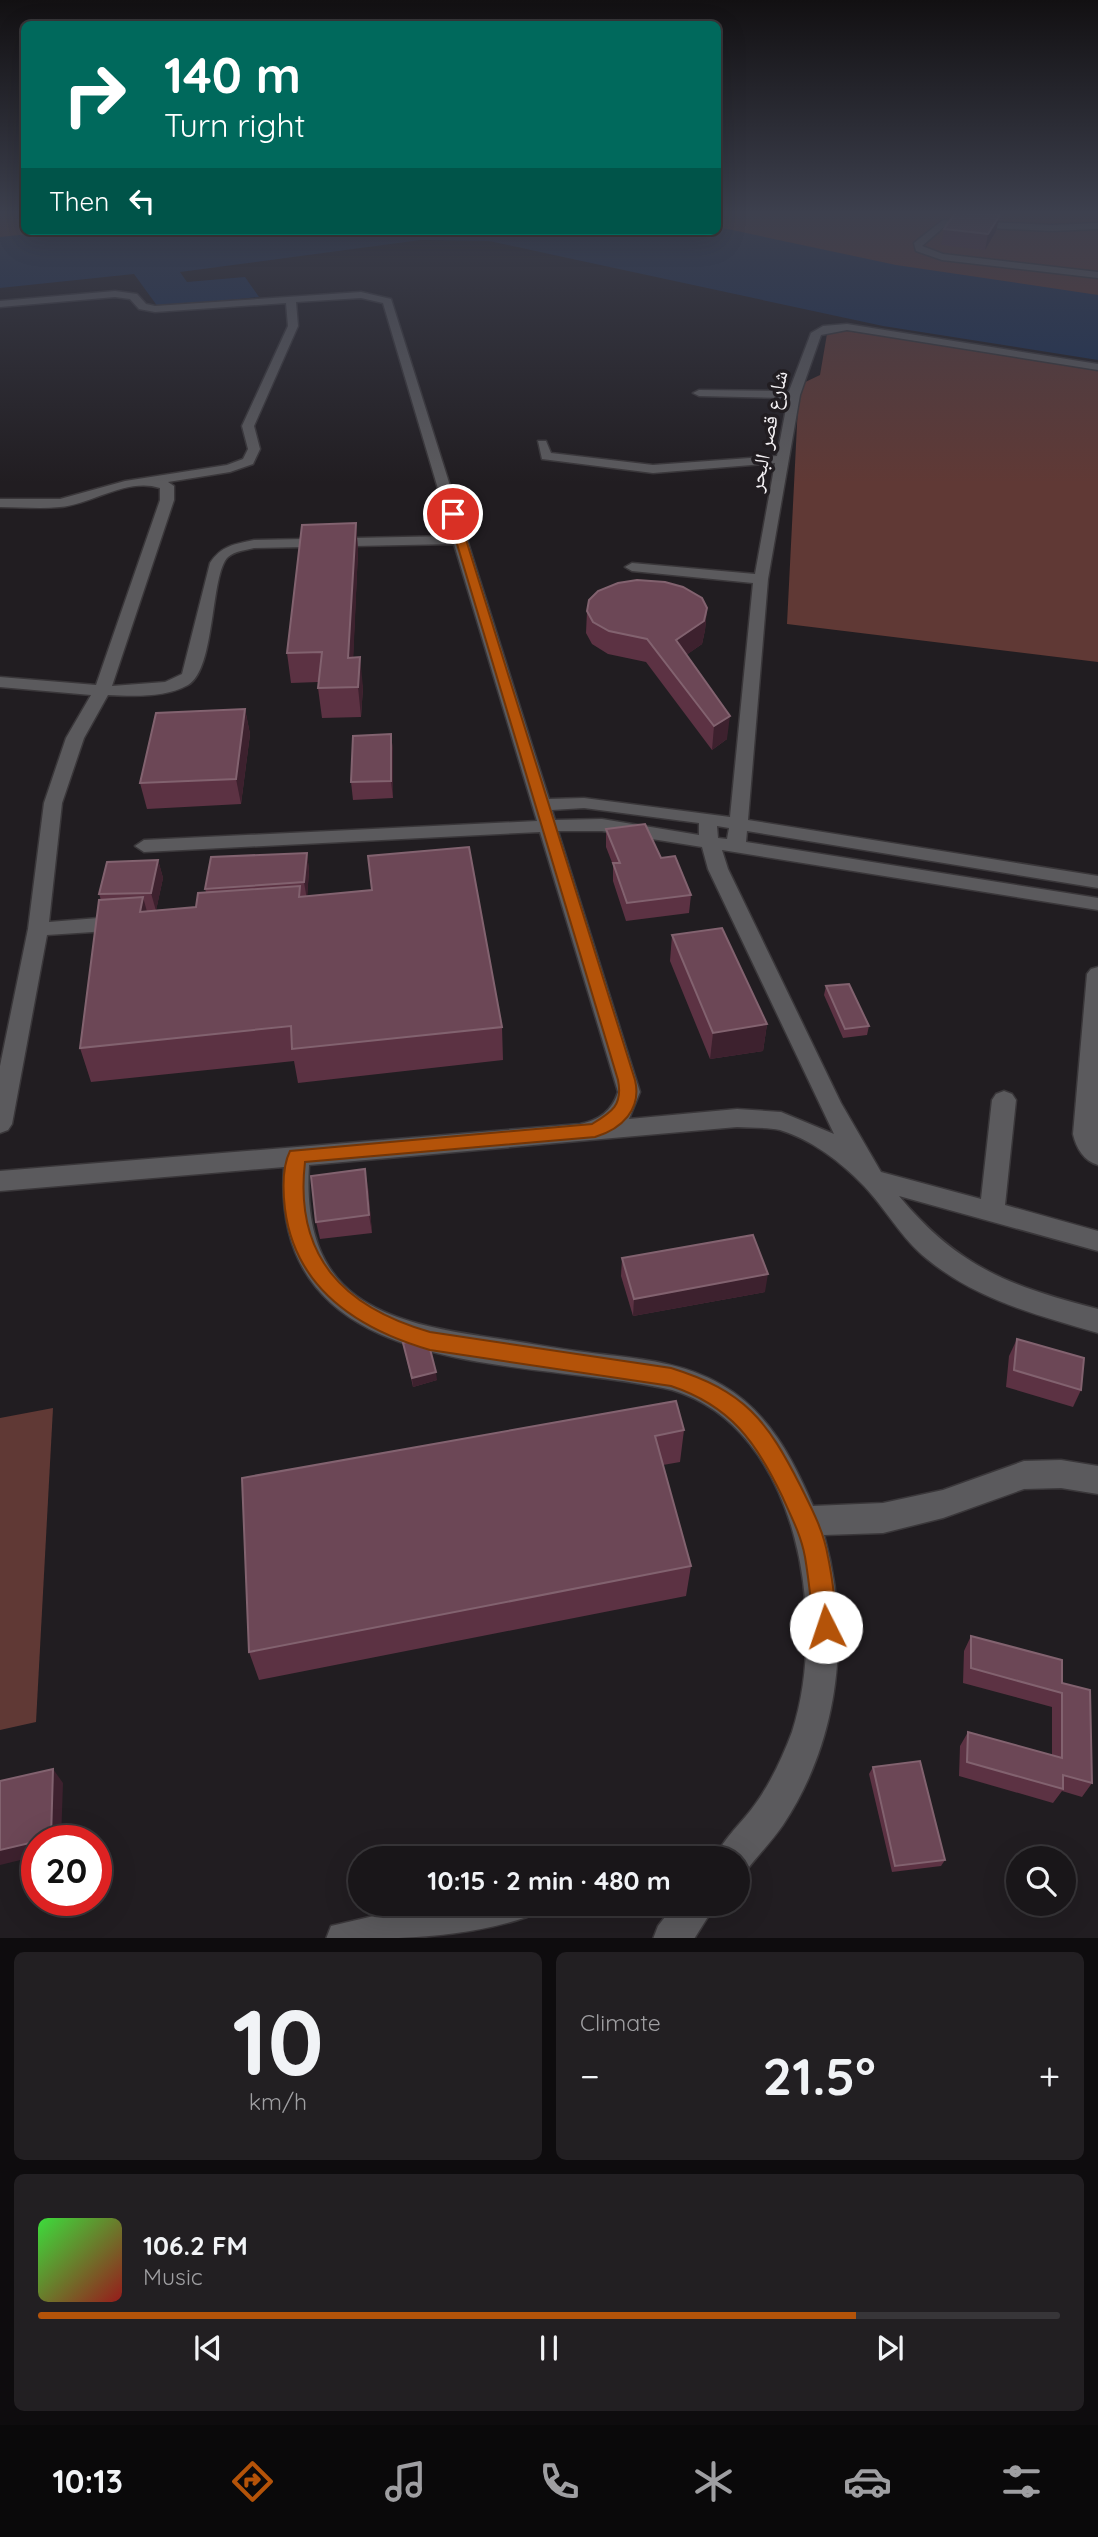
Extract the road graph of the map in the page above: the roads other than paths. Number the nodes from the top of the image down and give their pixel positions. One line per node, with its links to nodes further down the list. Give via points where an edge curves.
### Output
1 (27, 301): 6 (street)
2 (138, 301): 3 (street, via 155,309)
3 (258, 301)
4 (291, 301): 12 (street, via 292,326 248,426 254,449 248,461)
5 (387, 301): 14 (street)
6 (0, 304)
7 (1098, 367): 9 (street, شارع قصر البحر, via 832,327 816,333)
8 (699, 393): 9 (street)
9 (794, 395): 11 (street, شارع قصر البحر)
10 (541, 444): 11 (street, via 546,456 555,460 640,468)
11 (783, 459): 16 (street, شارع قصر البحر)
12 (155, 482): 13 (street, via 125,485 61,503); 18 (street, via 167,486 167,500)
13 (0, 503)
14 (461, 540): 18 (street, via 273,542 234,548 217,563 190,675 145,691); 19 (street)
15 (632, 568): 16 (street)
16 (761, 579): 21 (street, شارع قصر البحر)
17 (0, 682): 18 (street)
18 (103, 689): 29 (street, via 75,738 53,803)
19 (544, 805): 20 (street, via 584,803); 22 (street)
20 (708, 819): 21 (street); 23 (street)
21 (737, 824): 25 (street, شارع قصر البحر); 26 (street)
22 (550, 825): 23 (street, via 615,827); 24 (street); 33 (street, via 629,1093 620,1116)
23 (710, 844): 25 (street); 36 (street, via 832,1109)
24 (144, 846)
25 (736, 846): 27 (street)
26 (1098, 882)
27 (1098, 904)
28 (148, 921): 29 (street)
29 (38, 929): 32 (street)
30 (1098, 974): 35 (street, via 1085,1133)
31 (1004, 1100): 38 (street)
32 (0, 1124)
33 (595, 1130): 34 (street); 36 (street, via 737,1118 781,1121 829,1142)
34 (297, 1156): 37 (street); 42 (street, via 292,1191 298,1234 319,1275 355,1309 402,1333 430,1341 694,1384 753,1425 780,1466)
35 (1098, 1156)
36 (872, 1179): 38 (street); 40 (street, via 914,1230 964,1273 1029,1302)
37 (0, 1181)
38 (992, 1212): 39 (street)
39 (1098, 1241)
40 (1098, 1321)
41 (1098, 1480): 42 (street, via 1024,1475 943,1504 883,1518)
42 (806, 1521): 43 (street, via 817,1555 826,1627 818,1703 791,1777 771,1812)
43 (743, 1846)
44 (453, 1916): 46 (street)
45 (688, 1916): 47 (street)
46 (344, 1938)
47 (671, 1938)

